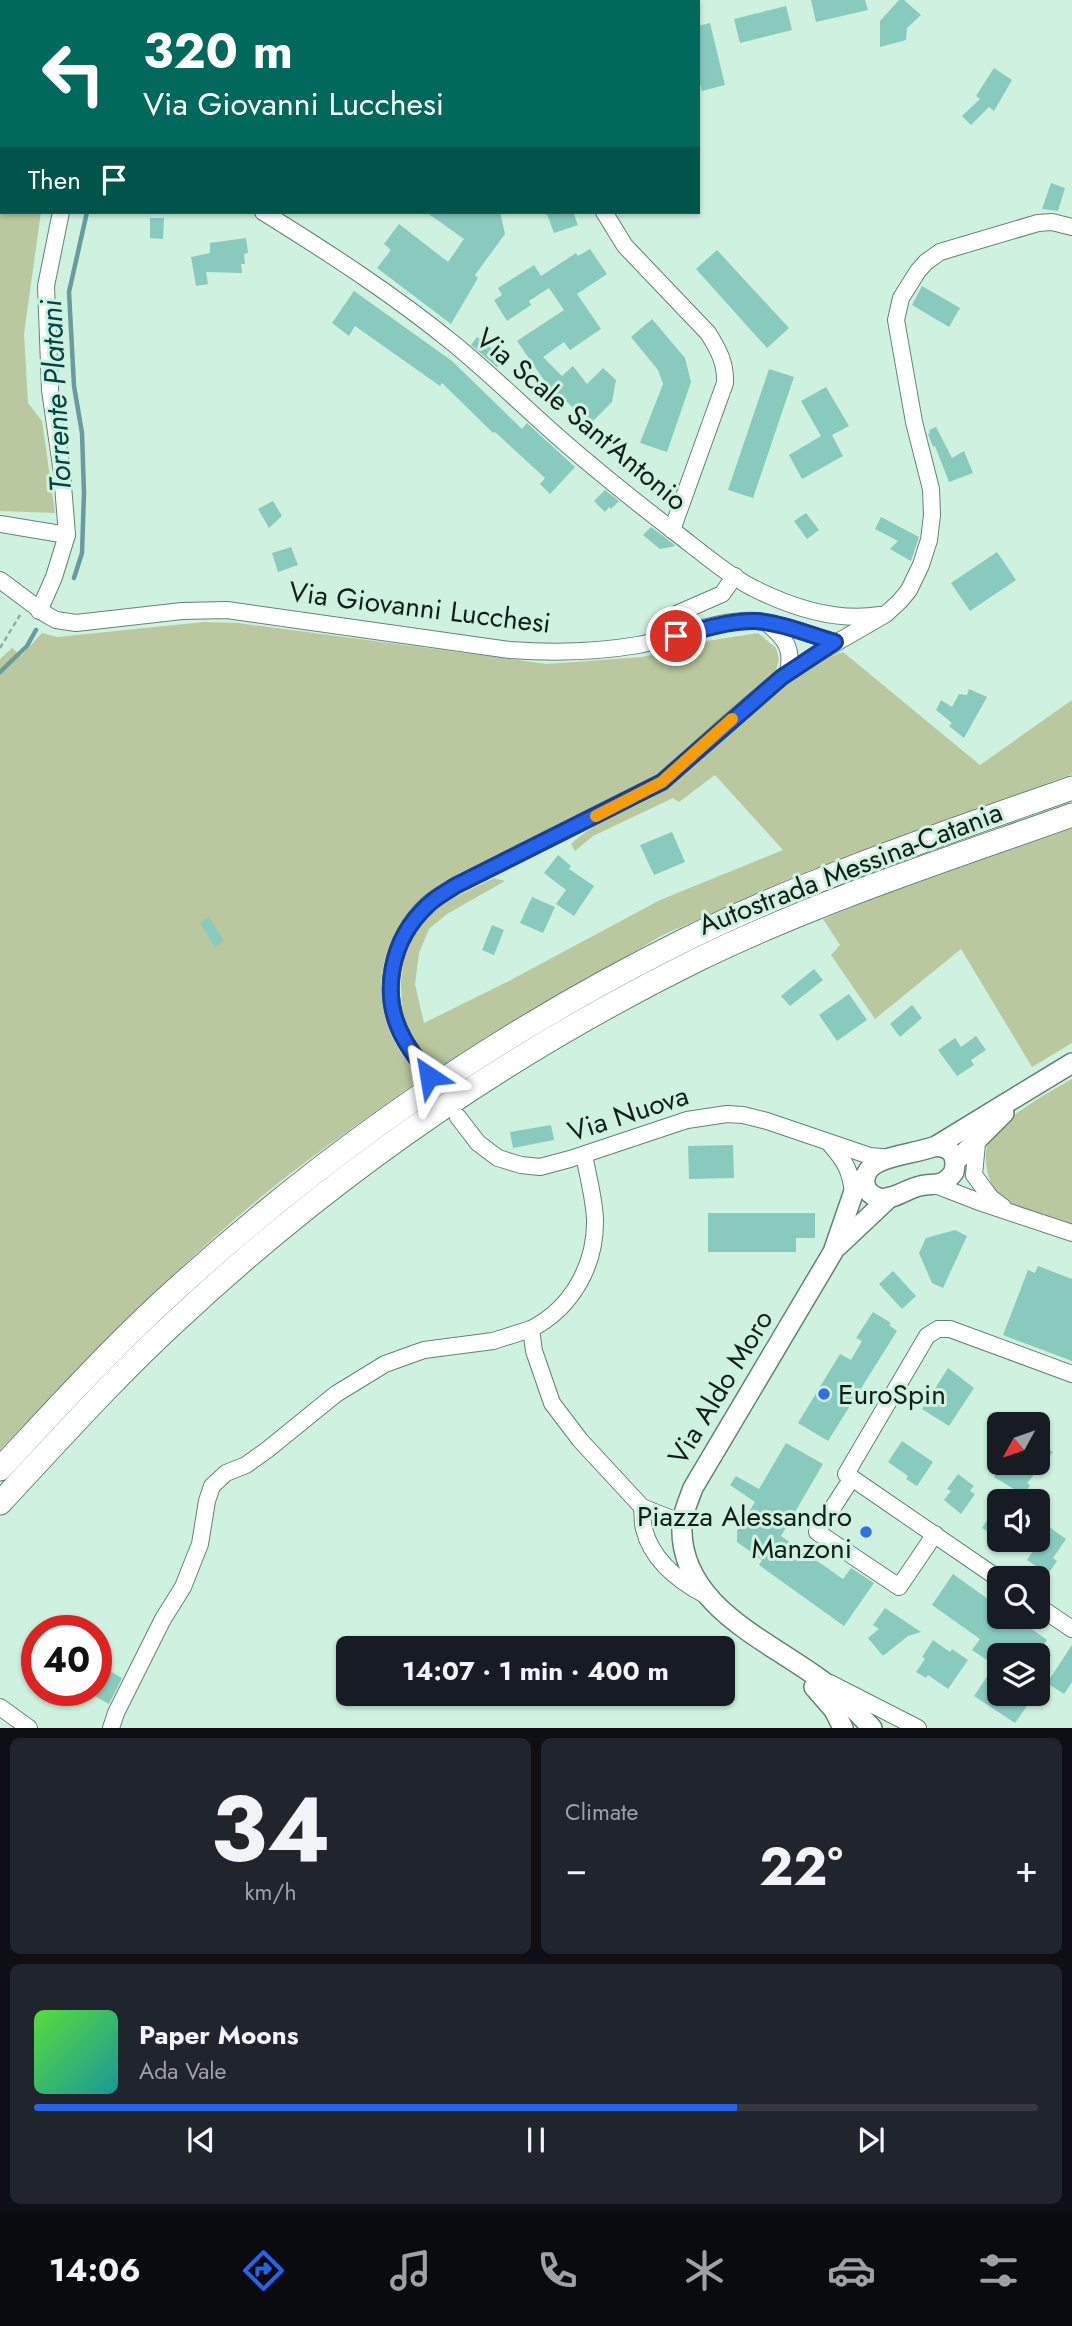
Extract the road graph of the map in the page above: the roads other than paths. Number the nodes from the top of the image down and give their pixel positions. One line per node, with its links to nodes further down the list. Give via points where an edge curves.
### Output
1 (61, 214): 7 (street, via 46,286 50,390)
2 (266, 214): 6 (street, Via Scale Sant'Antonio, via 358,271 451,342)
3 (605, 214): 6 (street, via 625,246 708,333 726,372)
4 (1072, 227): 11 (street, via 1038,223 940,252 918,271 901,298 896,320 931,489 932,515 921,565 909,590)
5 (0, 524): 7 (street)
6 (672, 530): 8 (street, Via Scale Sant'Antonio)
7 (67, 535): 10 (street, via 54,577)
8 (735, 576): 12 (street, Via Scale Sant'Antonio, via 781,601); 15 (street, via 722,594 674,615)
9 (0, 580): 10 (street, Via Giovanni Lucchesi)
10 (33, 606): 15 (street, Via Giovanni Lucchesi, via 56,620 76,623 227,610 538,652)
11 (886, 614): 12 (street, Via Scale Sant'Antonio); 14 (street)
12 (853, 617): 14 (street)
13 (766, 623): 15 (street, Via Giovanni Lucchesi, via 728,624); 16 (street, Via Giovanni Lucchesi); 17 (street, via 789,648)
14 (866, 627): 16 (street)
15 (661, 639)
16 (835, 642): 17 (street)
17 (788, 673): 21 (street, via 662,782 455,886 418,914 401,941 390,981 403,1038)
18 (1072, 788): 39 (highway, Autostrada Messina-Catania, via 867,861 688,939 578,997 453,1073 355,1142 233,1239 120,1343)
19 (1072, 815): 41 (highway, Autostrada Messina-Catania, via 756,932 590,1016 467,1091 338,1184 214,1286 129,1367)
20 (1072, 1063): 22 (main road)
21 (429, 1076)
22 (1030, 1089): 25 (main road); 26 (main road)
23 (458, 1117): 27 (street, Via Nuova, via 478,1143 498,1158 521,1165 540,1167)
24 (828, 1143): 27 (street, Via Nuova, via 767,1121 727,1114 687,1120); 28 (street, Via Nuova); 31 (street)
25 (977, 1143): 29 (main road); 30 (street)
26 (936, 1146): 28 (main road); 29 (main road, via 952,1151)
27 (584, 1155): 37 (street, via 595,1217 594,1245 583,1277 569,1298 546,1322)
28 (892, 1158): 31 (main road, via 872,1166)
29 (956, 1161): 30 (street); 32 (main road, via 954,1172)
30 (974, 1175): 34 (street)
31 (856, 1182): 33 (main road, via 880,1198); 36 (main road)
32 (933, 1184): 33 (main road); 34 (street)
33 (890, 1197): 36 (main road)
34 (1008, 1211): 35 (street)
35 (1072, 1233)
36 (833, 1251): 43 (main road, Via Aldo Moro, via 693,1488)
37 (531, 1329): 42 (street, via 552,1403); 53 (street, via 493,1341 424,1350 385,1364 336,1394 267,1450 212,1486 200,1544 183,1587)
38 (1072, 1374): 40 (street, via 950,1329 938,1329 927,1336 846,1474)
39 (0, 1469)
40 (852, 1478): 44 (street); 44 (street, via 817,1532 827,1539 899,1587)
41 (0, 1503)
42 (642, 1507): 43 (street); 46 (street, via 644,1529 660,1560 685,1585)
43 (682, 1523): 46 (main road, Via Aldo Moro, via 686,1560)
44 (935, 1534): 45 (street)
45 (987, 1571)
46 (707, 1596): 49 (main road, Via Aldo Moro)
47 (1050, 1614): 48 (street)
48 (1072, 1629)
49 (773, 1647): 50 (main road); 54 (main road, via 819,1692)
50 (819, 1678): 55 (main road); 56 (street)
51 (0, 1707): 52 (street)
52 (29, 1727)
53 (111, 1727)
54 (843, 1727)
55 (872, 1727)
56 (918, 1727)

